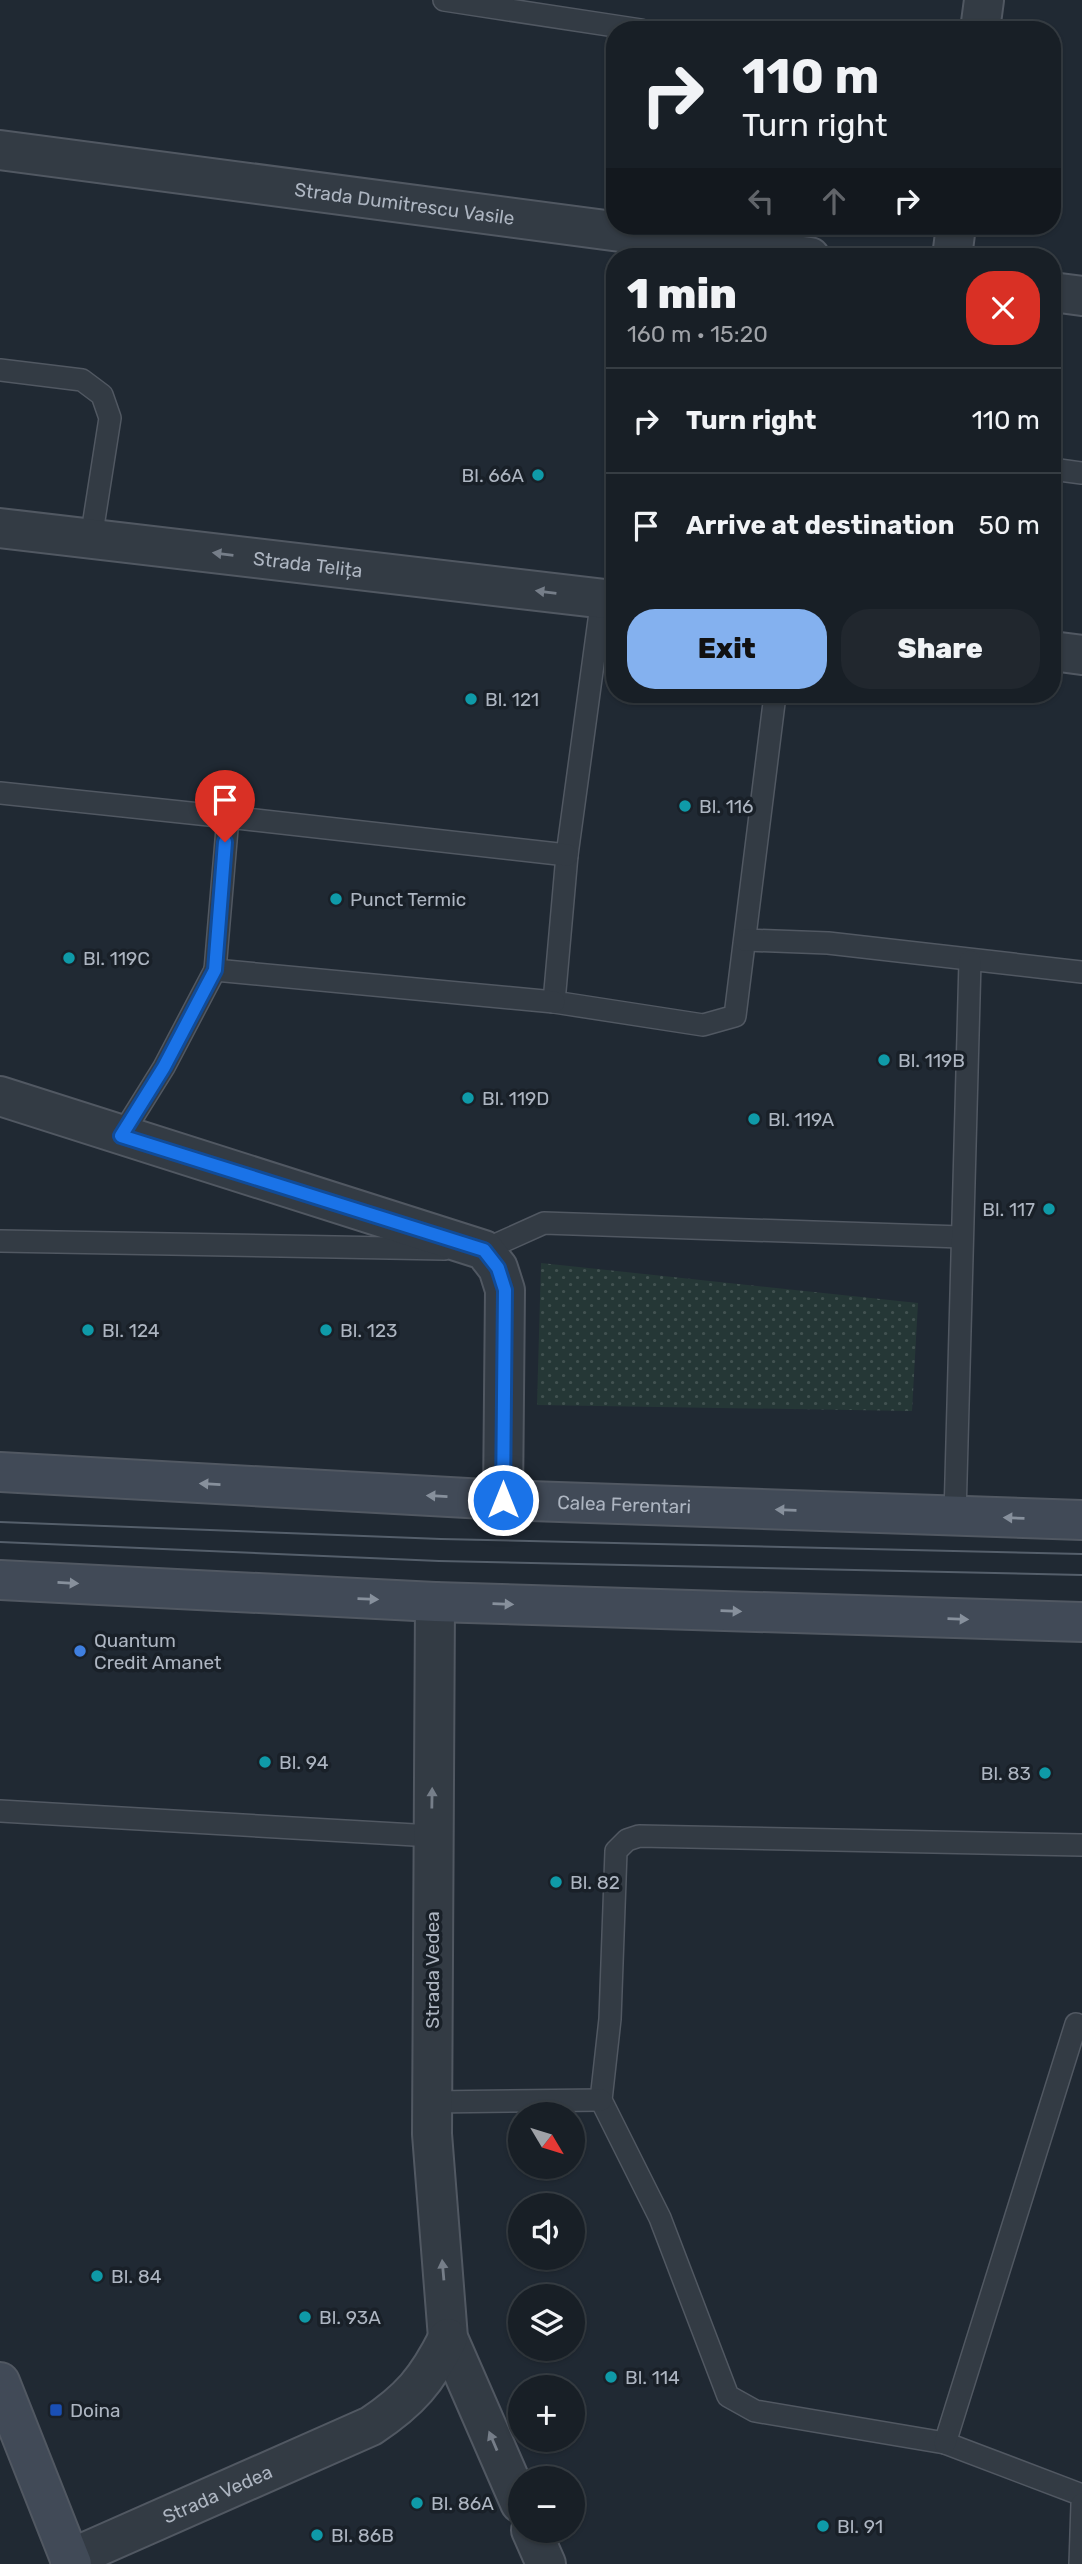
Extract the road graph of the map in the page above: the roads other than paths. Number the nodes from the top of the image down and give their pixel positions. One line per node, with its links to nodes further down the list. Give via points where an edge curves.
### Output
1 (444, 0): 4 (lane)
2 (984, 0): 3 (street)
3 (981, 21)
4 (606, 25)
5 (0, 150): 6 (street, Strada Dumitrescu Vasile)
6 (606, 226)
7 (665, 235): 8 (street, Strada Dumitrescu Vasile)
8 (751, 248)
9 (1061, 293): 10 (street)
10 (1082, 296)
11 (0, 370): 15 (lane, via 82,380 102,395 110,418)
12 (1061, 471): 13 (lane)
13 (1082, 473)
14 (0, 528): 15 (street, Strada Telița)
15 (91, 539): 16 (street, Strada Telița, one-way to 15)
16 (606, 599)
17 (606, 611): 23 (lane)
18 (1061, 652): 19 (street)
19 (1082, 655)
20 (774, 703): 24 (lane)
21 (0, 793): 22 (lane)
22 (228, 817): 23 (lane); 26 (lane)
23 (567, 855): 28 (lane)
24 (745, 940): 25 (lane, via 828,943); 28 (lane, via 735,1016 703,1025)
25 (970, 961): 27 (lane); 31 (lane)
26 (215, 970): 28 (lane); 30 (lane)
27 (1082, 972)
28 (554, 1002)
29 (0, 1096): 30 (street)
30 (121, 1136): 33 (street)
31 (961, 1237): 33 (lane, via 544,1223); 36 (lane)
32 (0, 1241): 33 (lane)
33 (484, 1250): 35 (street, via 498,1268 505,1290)
34 (0, 1472): 35 (main road, Calea Ferentari, one-way to 34)
35 (503, 1500): 36 (main road, Calea Ferentari, one-way to 35)
36 (955, 1516): 37 (main road, Calea Ferentari, one-way to 36)
37 (1082, 1520)
38 (0, 1580): 39 (main road, one-way to 39)
39 (435, 1602): 40 (main road, one-way to 40); 42 (street, Strada Vedea, one-way to 39)
40 (1082, 1622)
41 (0, 1811): 42 (lane)
42 (432, 1836): 46 (street, Strada Vedea)
43 (1082, 1845): 45 (lane, via 639,1836 627,1840 616,1851 610,2019)
44 (1076, 2024): 49 (lane)
45 (601, 2100): 46 (lane); 49 (lane, via 660,2218 728,2396 755,2411)
46 (432, 2102): 47 (street, Strada Vedea, one-way to 46)
47 (448, 2338): 50 (street, Strada Vedea, one-way to 47); 53 (street, Strada Vedea, via 430,2374 402,2405 371,2426)
48 (0, 2382): 53 (main road)
49 (944, 2443): 51 (lane)
50 (508, 2476)
51 (1082, 2495)
52 (1082, 2504): 54 (lane)
53 (66, 2562)
54 (1080, 2564)

